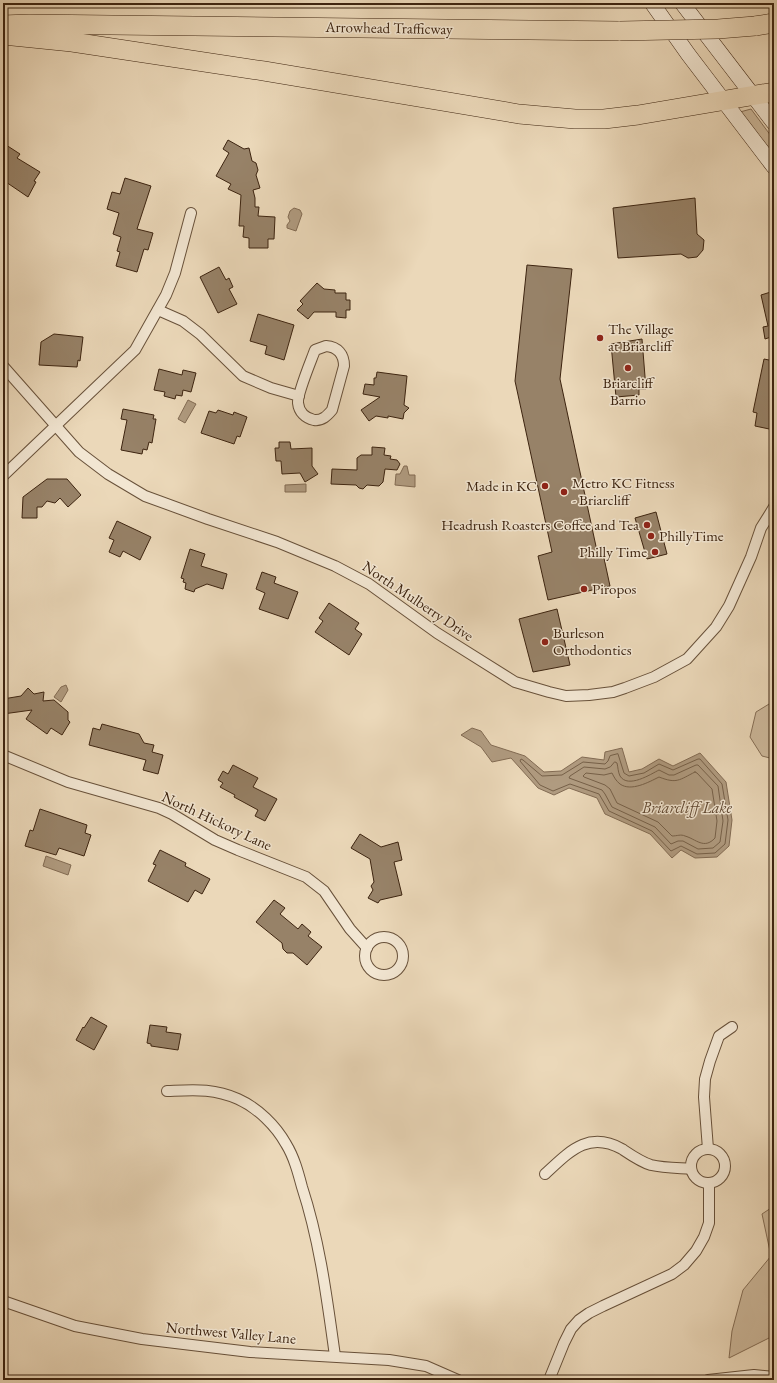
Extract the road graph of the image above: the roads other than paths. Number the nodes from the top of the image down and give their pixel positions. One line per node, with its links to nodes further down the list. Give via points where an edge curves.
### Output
1 (652, 3): 8 (main road)
2 (682, 3): 7 (main road)
3 (774, 24): 4 (highway, Arrowhead Trafficway, bridge, via 703,30 620,31)
4 (3, 25)
5 (3, 35): 8 (highway, via 72,42 264,71 519,114 604,119)
6 (774, 92): 7 (highway)
7 (754, 96): 8 (highway); 9 (main road)
8 (724, 101): 10 (main road)
9 (774, 123)
10 (774, 167)
11 (190, 214): 12 (street, via 175,273)
12 (158, 310): 14 (street, via 200,334 243,376); 15 (street, via 135,350)
13 (3, 366): 15 (street, North Mulberry Drive)
14 (299, 396): 14 (street, via 300,410 307,418 318,420 328,415 332,410 344,366 344,359 338,349 326,346 315,350)
15 (55, 425): 16 (street); 17 (street, North Mulberry Drive, via 79,452 108,474 145,496 277,542 335,566 369,584 437,633 515,682 566,696 613,692 654,678 687,659 716,627 729,606 761,528)
16 (3, 476)
17 (774, 507)
18 (3, 755): 19 (street, North Hickory Lane, via 68,782 159,808 215,840 306,877 324,891 350,929)
19 (367, 948)
20 (732, 1027): 22 (street, via 719,1036 705,1079)
21 (167, 1091): 27 (street, via 203,1090 239,1100 256,1110 276,1129 286,1144 312,1215)
22 (708, 1149): 23 (street, via 695,1155); 25 (street, via 719,1153 725,1163 720,1179)
23 (691, 1169): 24 (street, via 651,1165 620,1148 607,1143 592,1142 569,1152); 25 (street, via 699,1182)
24 (545, 1174)
25 (709, 1184): 30 (street, via 709,1223 696,1251 672,1274 579,1320 564,1343)
26 (3, 1301): 27 (street, Northwest Valley Lane, via 75,1326 142,1339 250,1352)
27 (335, 1356): 29 (street, Northwest Valley Lane, via 412,1363 426,1366)
28 (774, 1377): 31 (street, via 754,1375)
29 (458, 1380)
30 (549, 1380)
31 (708, 1380)

